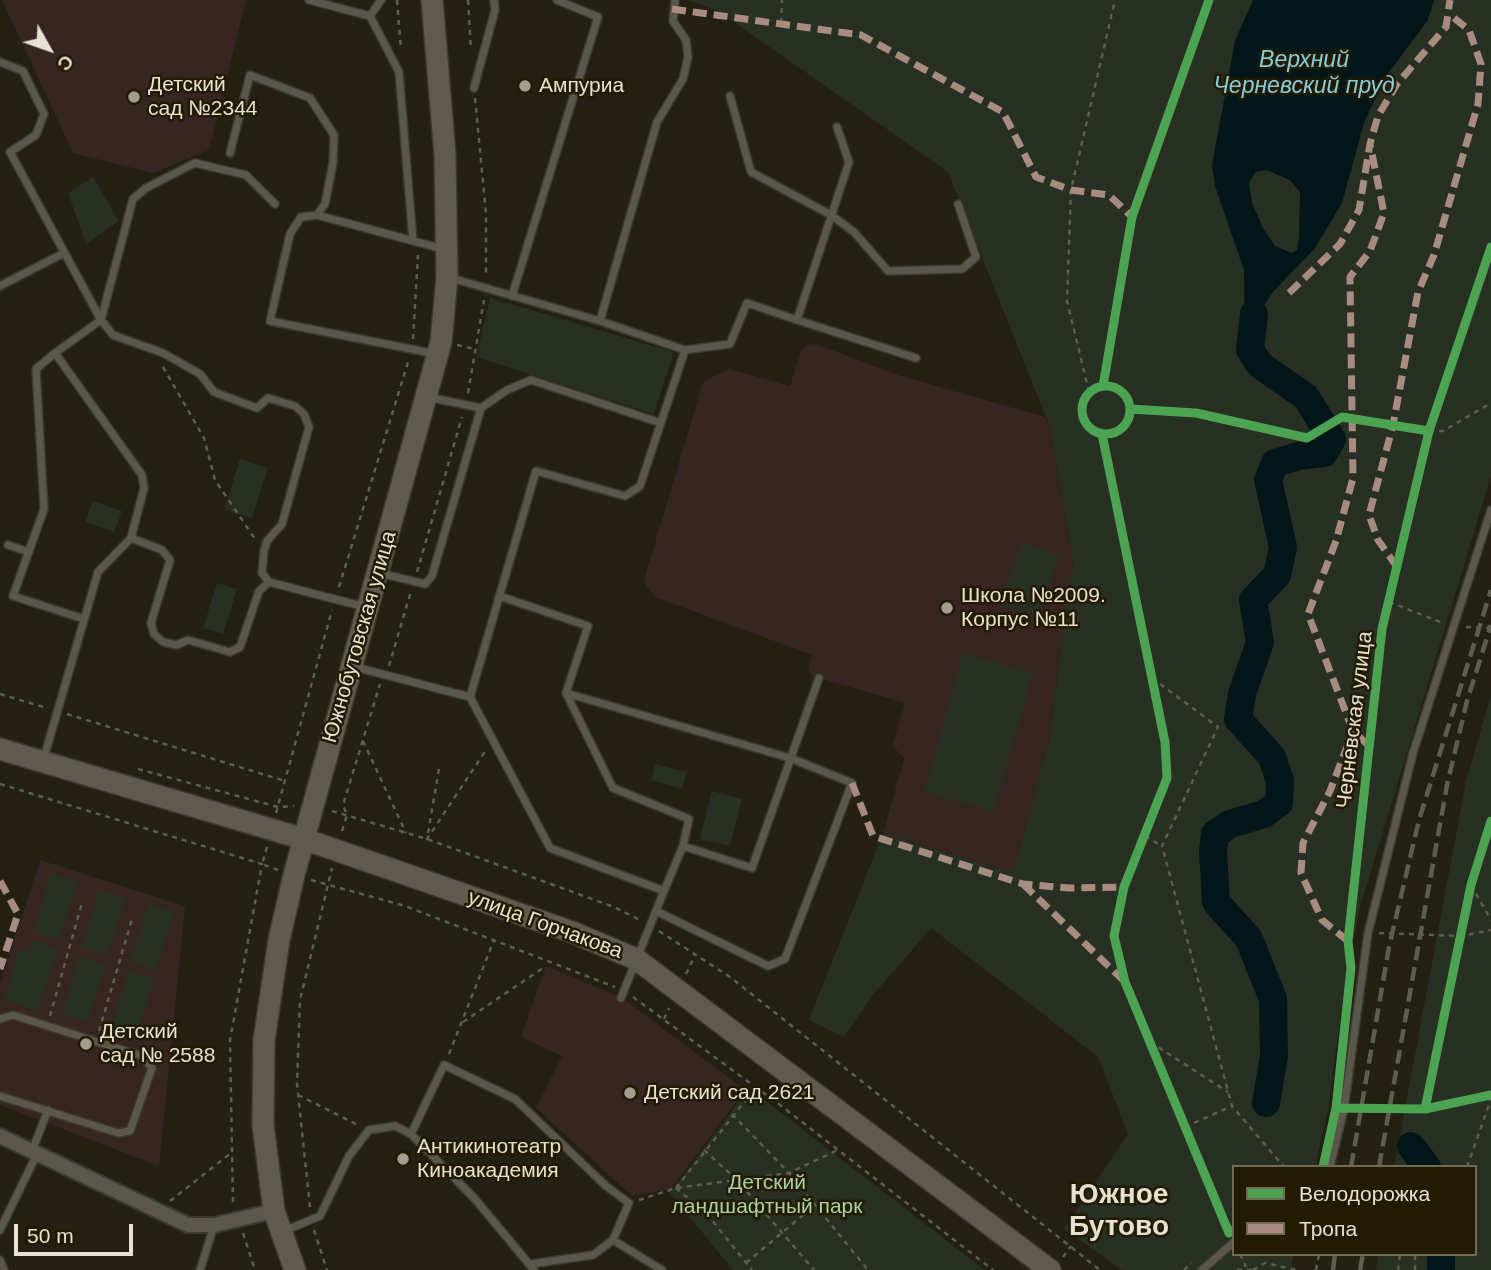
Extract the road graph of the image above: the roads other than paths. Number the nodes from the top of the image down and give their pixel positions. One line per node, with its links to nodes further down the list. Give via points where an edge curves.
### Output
1 (309, 0): 7 (lane)
2 (382, 0): 7 (lane)
3 (432, 0): 18 (street, Южнобутовская улица, via 445,155)
4 (495, 0): 9 (lane)
5 (557, 0): 22 (lane, via 598,17)
6 (675, 0): 25 (lane, via 673,21 685,40 688,57 683,79 657,122)
7 (370, 16): 17 (lane, via 399,72)
8 (0, 62): 19 (lane, via 23,71 44,114 36,135 10,152)
9 (474, 88)
10 (730, 96): 16 (lane, via 751,172)
11 (836, 127): 16 (lane, via 849,162)
12 (230, 153): 15 (lane, via 250,75 310,98 334,135 328,190)
13 (275, 204): 23 (lane, via 246,175 195,163 146,188 133,199)
14 (958, 204): 16 (lane, via 976,257 962,269 888,271 854,232)
15 (317, 215): 17 (lane); 28 (lane, via 301,217 290,234 270,321)
16 (831, 215): 24 (lane)
17 (416, 242): 18 (lane)
18 (447, 251): 20 (street, Южнобутовская улица)
19 (65, 253): 21 (lane); 23 (lane)
20 (447, 277): 22 (lane); 28 (street, Южнобутовская улица)
21 (0, 285)
22 (512, 296): 25 (lane)
23 (102, 320): 27 (lane); 38 (lane, via 113,335 153,349 200,374 214,392 257,408 268,398 295,406 304,414 309,427 282,524 264,551 262,573)
24 (797, 320): 26 (lane, via 747,303 730,344); 29 (lane)
25 (600, 321): 26 (lane)
26 (684, 350): 32 (lane)
27 (55, 352): 34 (lane, via 142,475 144,488); 36 (lane, via 36,369 44,509)
28 (438, 355): 30 (street, Южнобутовская улица)
29 (916, 358)
30 (428, 397): 31 (lane); 37 (street, Южнобутовская улица)
31 (481, 408): 32 (lane, via 531,380); 37 (lane, via 432,576 425,584)
32 (661, 423): 39 (lane, via 640,486 625,496 536,471)
33 (1491, 510): 61 (lane, via 1413,753 1368,933 1344,1109)
34 (131, 538): 38 (lane, via 162,550 170,560 151,623 163,642 177,645 188,640 230,652 240,647 259,591); 41 (lane, via 99,572)
35 (8, 545): 36 (lane)
36 (29, 552): 41 (lane, via 13,596)
37 (379, 573): 40 (street, Южнобутовская улица)
38 (269, 582): 40 (lane)
39 (499, 596): 44 (lane, via 588,626); 45 (lane)
40 (369, 608): 42 (street, Южнобутовская улица)
41 (84, 619): 48 (lane)
42 (352, 666): 45 (lane); 49 (street, Южнобутовская улица)
43 (819, 678): 47 (lane)
44 (566, 694): 47 (lane); 50 (lane, via 613,788 689,819)
45 (470, 696): 51 (lane, via 550,848)
46 (0, 749): 48 (street, улица Горчакова)
47 (790, 758): 50 (lane, via 751,868); 52 (lane, via 852,783 785,959 768,966)
48 (43, 761): 49 (street, улица Горчакова)
49 (304, 839): 53 (street, улица Горчакова); 62 (street, Южнобутовская улица, via 279,940 264,1040 263,1125)
50 (683, 846): 51 (lane)
51 (664, 891): 52 (lane)
52 (656, 911): 53 (lane)
53 (636, 959): 54 (lane); 74 (street, улица Горчакова)
54 (623, 994)
55 (0, 1018): 57 (lane, via 13,1015 142,1056 152,1068 130,1131 118,1133)
56 (0, 1096): 57 (lane)
57 (48, 1110): 60 (lane)
58 (411, 1134): 65 (lane, via 395,1126 369,1130 349,1156 320,1216); 66 (lane, via 444,1065 515,1099 629,1203); 69 (lane, via 475,1199)
59 (0, 1136): 60 (street)
60 (34, 1152): 63 (street, via 188,1225); 64 (lane)
61 (1330, 1165)
62 (274, 1211): 63 (street); 65 (street, Южнобутовская улица)
63 (214, 1225): 71 (lane)
64 (0, 1230)
65 (280, 1233): 72 (street, Южнобутовская улица)
66 (613, 1240): 69 (lane, via 593,1255); 73 (lane)
67 (1232, 1244): 75 (lane)
68 (0, 1260): 70 (lane)
69 (532, 1267)
70 (4, 1270)
71 (200, 1270)
72 (295, 1270)
73 (662, 1270)
74 (1050, 1270)
75 (1202, 1270)

